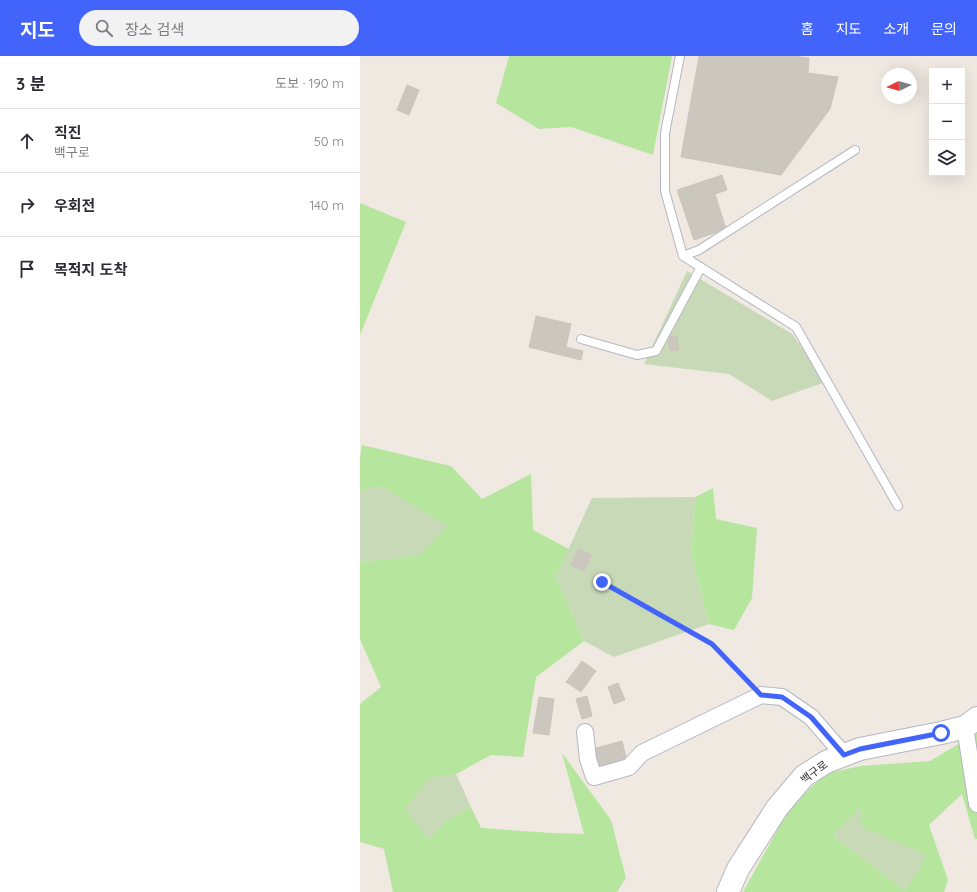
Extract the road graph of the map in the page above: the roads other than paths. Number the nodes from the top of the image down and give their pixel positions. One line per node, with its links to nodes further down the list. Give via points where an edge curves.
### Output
1 (680, 56): 3 (lane, via 665,133 665,191)
2 (855, 150): 3 (lane, via 699,250)
3 (683, 256): 4 (lane)
4 (701, 267): 5 (lane, via 656,351 637,355); 6 (lane, via 796,327)
5 (580, 339)
6 (898, 506)
7 (971, 722): 9 (street, 백구로, via 941,733 860,749); 10 (street)
8 (585, 732): 9 (street, via 588,759 594,777 629,767 642,753 761,695 782,697 811,717)
9 (844, 755): 11 (street, 백구로, via 826,762 804,776 774,814 738,869)
10 (977, 804)
11 (728, 892)

